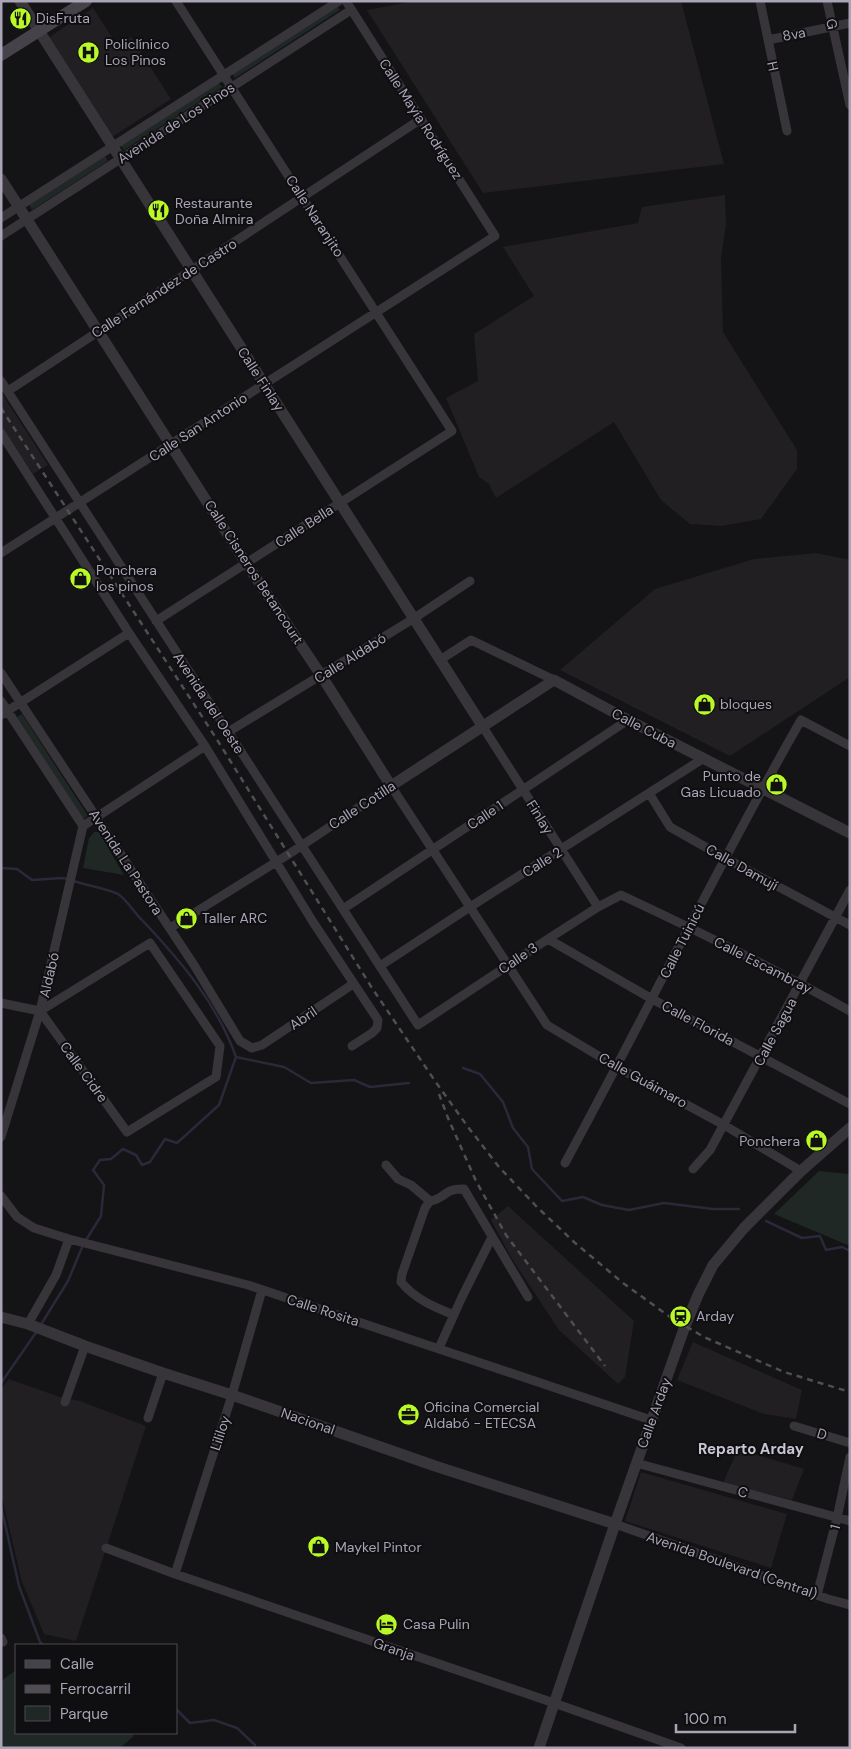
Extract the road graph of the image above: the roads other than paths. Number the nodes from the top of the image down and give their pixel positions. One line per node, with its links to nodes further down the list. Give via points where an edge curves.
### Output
1 (20, 1): 11 (street)
2 (86, 1): 11 (main road)
3 (176, 1): 14 (street, Calle Naranjito)
4 (339, 1): 14 (street, Avenida de Los Pinos)
5 (346, 1): 8 (street, Calle Mayía Rodríguez)
6 (760, 1): 12 (street, H)
7 (827, 1): 10 (street, G)
8 (351, 10): 15 (street, Avenida de Los Pinos); 17 (street, Calle Mayía Rodríguez)
9 (850, 23): 10 (street, 8va)
10 (833, 27): 12 (street, 8va); 16 (street, G)
11 (39, 31): 13 (main road); 19 (street, Calle Finlay)
12 (768, 40): 18 (street, H)
13 (1, 55)
14 (224, 75): 15 (street, Calle Naranjito); 19 (street, Avenida de Los Pinos)
15 (231, 87): 20 (street, Avenida de Los Pinos); 22 (street, Calle Naranjito)
16 (850, 105)
17 (421, 119): 22 (street, Calle Fernández de Castro); 27 (street, Calle Mayía Rodríguez)
18 (787, 131)
19 (112, 146): 20 (street, Calle Finlay); 23 (street, Avenida de Los Pinos)
20 (120, 159): 25 (street, Avenida de Los Pinos); 28 (street, Calle Finlay)
21 (1, 178): 23 (street, Calle Cisneros Betancourt)
22 (303, 197): 28 (street, Calle Fernández de Castro); 29 (street, Calle Naranjito)
23 (19, 207): 24 (street, Avenida de Los Pinos); 25 (street, Calle Cisneros Betancourt)
24 (1, 218)
25 (26, 219): 26 (street, Avenida de Los Pinos); 30 (street, Calle Cisneros Betancourt)
26 (1, 236)
27 (496, 236): 29 (street, Calle San Antonio)
28 (192, 270): 30 (street, Calle Fernández de Castro); 32 (street, Calle Finlay)
29 (377, 312): 32 (street, Calle San Antonio); 34 (street, Calle Naranjito)
30 (98, 332): 33 (street, Calle Fernández de Castro); 36 (street, Calle Cisneros Betancourt)
31 (1, 381): 33 (street, Avenida del Oeste)
32 (264, 384): 36 (street, Calle San Antonio); 38 (street, Calle Finlay)
33 (8, 391): 37 (street, Avenida del Oeste)
34 (452, 431): 38 (street, Calle Bella)
35 (1, 433): 39 (street, Avenida del Oeste)
36 (171, 444): 37 (street, Calle San Antonio); 41 (street, Calle Cisneros Betancourt)
37 (80, 503): 39 (street, Calle San Antonio); 44 (street, Avenida del Oeste)
38 (340, 503): 41 (street, Calle Bella); 43 (street, Calle Finlay)
39 (55, 519): 40 (street, Calle San Antonio); 45 (street, Avenida del Oeste)
40 (1, 553)
41 (246, 563): 44 (street, Calle Bella); 48 (street, Calle Cisneros Betancourt)
42 (470, 581): 43 (street, Calle Aldabó)
43 (413, 618): 46 (street, Calle Finlay); 48 (street, Calle Aldabó)
44 (156, 621): 55 (street, Avenida del Oeste)
45 (129, 633): 51 (street); 56 (street, Avenida del Oeste)
46 (440, 660): 49 (street, Calle Cuba, via 471,640); 54 (street, Calle Finlay)
47 (1, 673): 51 (street, Avenida La Pastora)
48 (321, 676): 55 (street, Calle Aldabó); 59 (street, Calle Cisneros Betancourt)
49 (554, 680): 53 (street, Calle Cuba); 54 (street, Calle Cotilla)
50 (1, 701): 52 (street, Avenida La Pastora)
51 (21, 702): 52 (street); 63 (street, Avenida La Pastora)
52 (4, 713): 64 (street, Avenida La Pastora)
53 (628, 720): 58 (street, Calle Cuba); 61 (street, Calle 1)
54 (483, 726): 59 (street, Calle Cotilla); 61 (street, Finlay)
55 (228, 732): 66 (street, Avenida del Oeste)
56 (205, 746): 63 (street); 70 (street, Avenida del Oeste)
57 (850, 746): 60 (street, Calle Tuinicú, via 801,720)
58 (704, 758): 60 (street, Calle Cuba); 62 (street, Calle 2)
59 (391, 786): 66 (street, Calle Cotilla); 67 (street, Calle Cisneros Betancourt)
60 (762, 789): 65 (street, Calle Cuba); 69 (street, Calle Tuinicú)
61 (523, 790): 67 (street, Calle 1); 68 (street, Finlay)
62 (649, 793): 68 (street, Calle 2); 69 (street, Calle Damují, via 670,827)
63 (97, 817): 64 (street); 79 (street, Avenida La Pastora)
64 (82, 826): 88 (street, Aldabó)
65 (850, 833)
66 (301, 845): 70 (street, Calle Cotilla); 75 (street, Avenida del Oeste)
67 (433, 849): 73 (street, Calle Cisneros Betancourt); 75 (street, Calle 1)
68 (561, 849): 73 (street, Calle 2); 74 (street, Finlay)
69 (725, 858): 76 (street, Calle Damují); 78 (street, Calle Tuinicú)
70 (277, 861): 79 (street, Calle Cotilla); 84 (street, Avenida del Oeste)
71 (850, 890): 76 (street, Calle Sagua)
72 (621, 895): 74 (street, Calle 3); 78 (street, Calle Escambray)
73 (470, 907): 81 (street, Calle 2); 82 (street, Calle Cisneros Betancourt)
74 (598, 907): 80 (street, Calle 3)
75 (343, 909): 81 (street, Avenida del Oeste)
76 (836, 918): 77 (street, Calle Damují); 83 (street, Calle Sagua)
77 (850, 925)
78 (688, 926): 83 (street, Calle Escambray); 85 (street, Calle Tuinicú)
79 (170, 928): 91 (street, Avenida La Pastora, via 240,1041)
80 (548, 939): 82 (street, Calle 3); 85 (street, Calle Florida)
81 (380, 966): 89 (street, Avenida del Oeste)
82 (508, 966): 89 (street, Calle 3); 93 (street, Calle Guáimaro, via 547,1025)
83 (800, 983): 87 (street, Calle Escambray); 92 (street, Calle Sagua)
84 (352, 984): 90 (street, Avenida del Oeste, via 378,1020 377,1028); 91 (street, Abril, via 262,1045)
85 (652, 999): 92 (street, Calle Florida); 93 (street, Calle Tuinicú)
86 (1, 1003): 88 (street)
87 (850, 1011)
88 (40, 1012): 88 (street, Calle Cidre, via 127,1132 216,1077 220,1046 150,943); 97 (street, Aldabó)
89 (418, 1025)
90 (352, 1046)
91 (252, 1048)
92 (761, 1058): 94 (street, Calle Florida); 95 (street, Calle Sagua)
93 (617, 1067): 95 (street, Calle Guáimaro); 98 (street, Calle Tuinicú)
94 (850, 1104)
95 (724, 1125): 100 (street, Calle Sagua, via 710,1150); 101 (street, Calle Guáimaro)
96 (850, 1128): 101 (street, Calle Arday)
97 (1, 1137)
98 (564, 1164)
99 (386, 1165): 103 (street, via 398,1179)
100 (693, 1169)
101 (801, 1171): 117 (street, Calle Arday, via 744,1228 713,1265 685,1326)
102 (1, 1196): 105 (street, Calle Rosita, via 17,1217 34,1228)
103 (430, 1201): 104 (street, via 436,1201 450,1190 464,1189); 108 (street, via 401,1282 427,1304)
104 (492, 1237): 107 (street); 108 (street)
105 (74, 1239): 106 (street, Calle Rosita); 110 (street)
106 (262, 1290): 112 (street, Calle Rosita); 114 (street, Lililoy)
107 (528, 1297)
108 (454, 1315): 112 (street)
109 (1, 1317): 110 (street, Nacional)
110 (31, 1325): 111 (street, Nacional)
111 (85, 1346): 113 (street, Nacional); 115 (street)
112 (439, 1348): 117 (street, Calle Rosita)
113 (163, 1373): 114 (street, Nacional); 116 (street)
114 (232, 1395): 124 (street, Nacional); 126 (street, Lililoy)
115 (65, 1402)
116 (148, 1418)
117 (651, 1420): 121 (street, Calle Arday)
118 (794, 1426): 119 (street, D)
119 (850, 1442)
120 (850, 1457): 122 (street, 1)
121 (636, 1463): 122 (street, C); 124 (street, Calle Arday)
122 (837, 1518): 123 (street, C); 127 (street, 1)
123 (850, 1521)
124 (615, 1524): 127 (street, Avenida Boulevard (Central)); 129 (street, Calle Arday)
125 (106, 1548): 126 (street, Granja)
126 (175, 1574): 129 (street, Granja)
127 (817, 1595): 128 (street, Avenida Boulevard (Central))
128 (850, 1605)
129 (554, 1703): 130 (street, Calle Arday); 131 (street, Granja)
130 (539, 1748)
131 (681, 1748)

